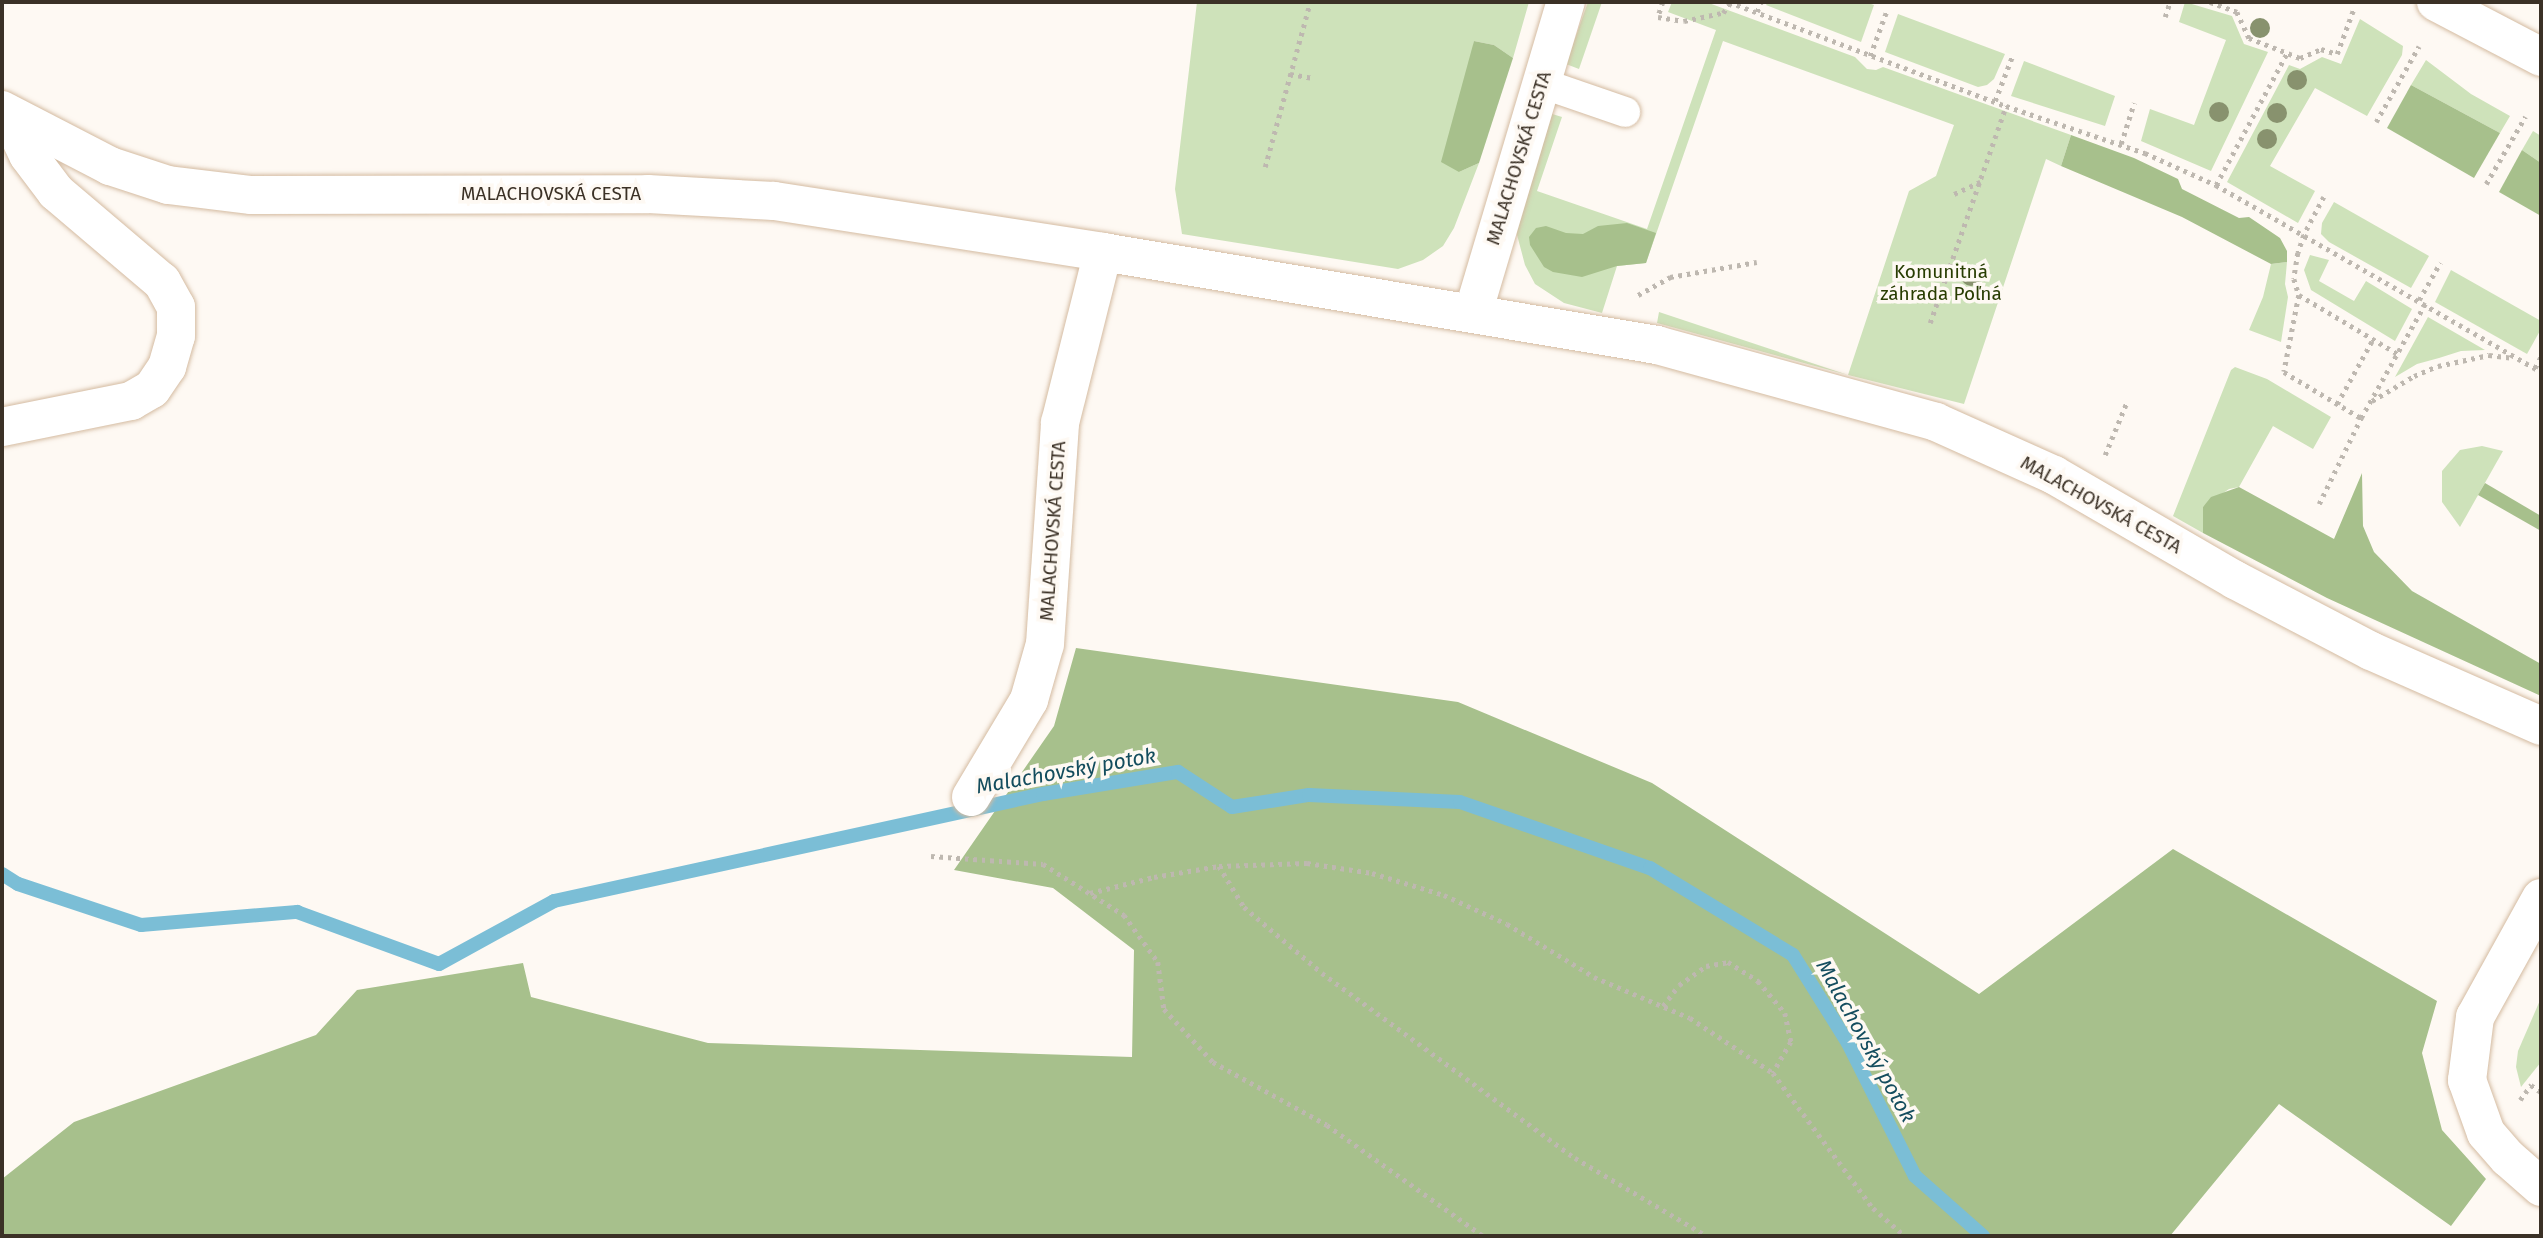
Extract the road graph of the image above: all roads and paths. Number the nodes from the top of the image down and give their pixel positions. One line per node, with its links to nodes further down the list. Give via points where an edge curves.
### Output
1 (1310, 2): 19 (path)
2 (1566, 2): 21 (street, MALACHOVSKÁ CESTA)
3 (1663, 2): 4 (path, via 1658,17 1684,21 1723,13)
4 (1730, 2): 9 (path)
5 (1761, 2): 12 (path)
6 (2170, 2): 13 (path)
7 (2210, 2): 15 (path, via 2237,12 2249,38)
8 (2437, 2): 18 (street)
9 (1747, 5): 12 (path)
10 (2354, 8): 15 (path, via 2337,54 2321,49 2300,58)
11 (1887, 10): 16 (path)
12 (1757, 12): 16 (path)
13 (2165, 17)
14 (2419, 46): 28 (path)
15 (2287, 52): 33 (path)
16 (1870, 56): 22 (path)
17 (2012, 57): 22 (path)
18 (2541, 57)
19 (1290, 74): 20 (path); 30 (path)
20 (1312, 79)
21 (1541, 83): 25 (lane); 44 (street, MALACHOVSKÁ CESTA)
22 (1995, 102): 24 (path)
23 (2134, 103): 29 (path)
24 (2006, 106): 29 (path); 31 (path)
25 (1625, 112)
26 (6, 113): 37 (street, MALACHOVSKÁ CESTA, via 110,166 182,187 251,195 648,194 774,201); 56 (street, MALACHOVSKÁ CESTA, via 28,155 56,192 162,282 176,307 176,336 167,367 152,389 131,401)
27 (2525, 117): 32 (path)
28 (2376, 122)
29 (2121, 144): 33 (path)
30 (1265, 167)
31 (1980, 182): 34 (path); 45 (path)
32 (2486, 184)
33 (2216, 185): 36 (path)
34 (1954, 194)
35 (2324, 197): 36 (path)
36 (2304, 235): 41 (path, via 2294,279); 42 (path)
37 (1103, 253): 44 (street, MALACHOVSKÁ CESTA); 60 (street, MALACHOVSKÁ CESTA, via 1060,423 1045,644 1029,700)
38 (1757, 261): 40 (path, via 1670,277)
39 (2440, 263): 42 (path)
40 (1652, 286)
41 (2299, 295): 46 (path); 54 (path, via 2284,372)
42 (2419, 300): 43 (path)
43 (2425, 304): 47 (path); 49 (path)
44 (1473, 313): 59 (street, MALACHOVSKÁ CESTA, via 1657,345 1936,422 2054,475 2235,580 2371,651)
45 (1930, 323)
46 (2373, 339): 47 (path); 54 (path)
47 (2398, 354): 52 (path)
48 (2541, 356): 50 (path)
49 (2519, 358): 50 (path); 52 (path, via 2489,355 2438,366)
50 (2535, 368): 51 (path)
51 (2541, 372)
52 (2371, 401): 55 (path)
53 (2126, 404): 57 (path)
54 (2337, 404): 55 (path)
55 (2361, 418): 58 (path)
56 (2, 428)
57 (2105, 455)
58 (2319, 504)
59 (2541, 726)
60 (971, 797)
61 (931, 856): 63 (path, via 1043,864)
62 (1219, 866): 63 (path); 65 (path, via 1307,863 1372,873 1444,895 1507,924 1594,977); 71 (path, via 1244,907 1322,973 1575,1158)
63 (1090, 893): 70 (path, via 1124,915 1158,962 1164,1009 1213,1062 1327,1125)
64 (2541, 898): 69 (street, via 2474,1017 2467,1080 2486,1133)
65 (1663, 1006): 66 (path, via 1690,1018); 66 (path, via 1679,985 1706,966 1728,962 1758,981 1785,1013 1791,1042)
66 (1773, 1073): 72 (path, via 1874,1208)
67 (2541, 1092): 68 (path, via 2531,1085 2518,1102)
68 (2513, 1095)
69 (2541, 1187)
70 (1483, 1236)
71 (1707, 1236)
72 (1905, 1236)

